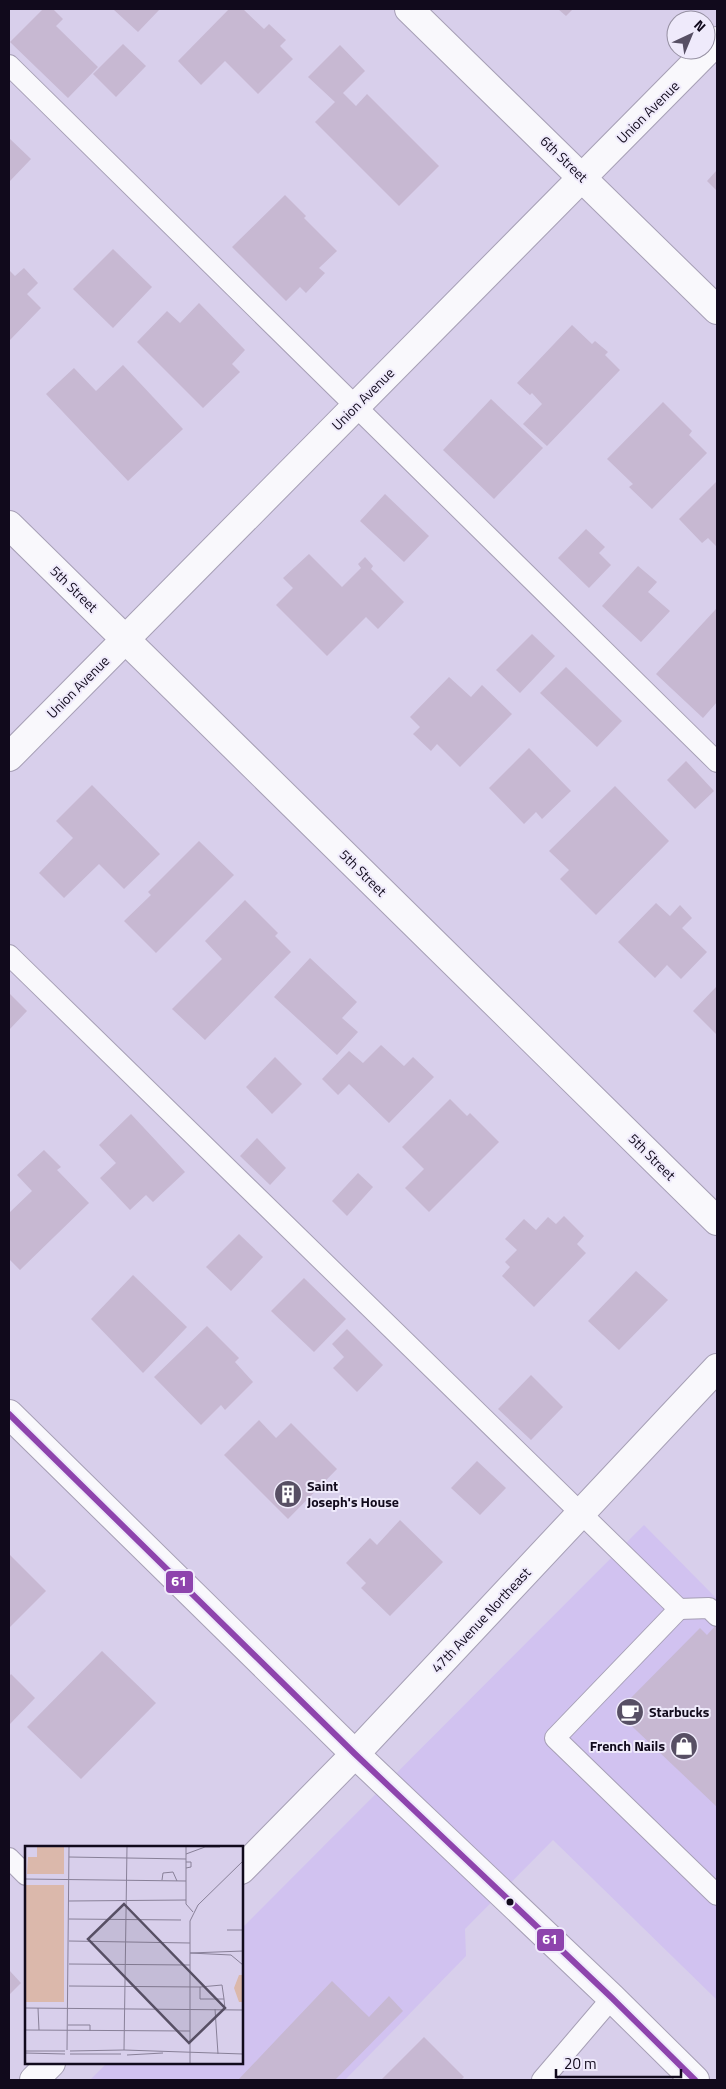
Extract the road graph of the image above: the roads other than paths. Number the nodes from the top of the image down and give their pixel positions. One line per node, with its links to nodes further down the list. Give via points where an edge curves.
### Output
1 (409, 9): 4 (street, 6th Street)
2 (717, 42): 4 (street, Union Avenue)
3 (9, 64): 6 (lane)
4 (583, 177): 5 (street, 6th Street); 6 (street, Union Avenue)
5 (717, 310)
6 (356, 406): 8 (street, Union Avenue); 10 (lane)
7 (9, 525): 8 (street, 5th Street)
8 (126, 640): 9 (street, Union Avenue); 12 (street, 5th Street)
9 (9, 758)
10 (717, 762)
11 (9, 955): 15 (lane)
12 (717, 1221)
13 (717, 1368): 15 (street, 47th Avenue Northeast)
14 (9, 1414): 18 (street)
15 (580, 1515): 16 (lane); 18 (street, 47th Avenue Northeast)
16 (679, 1609): 17 (lane, via 709,1608); 22 (lane, via 555,1738)
17 (717, 1616)
18 (356, 1754): 20 (street, 47th Avenue Northeast); 23 (street)
19 (9, 1858): 21 (lane)
20 (242, 1869)
21 (25, 1874)
22 (717, 1895)
23 (612, 1998): 26 (lane); 27 (street)
24 (50, 2064): 25 (street)
25 (34, 2080)
26 (542, 2080)
27 (694, 2080)

